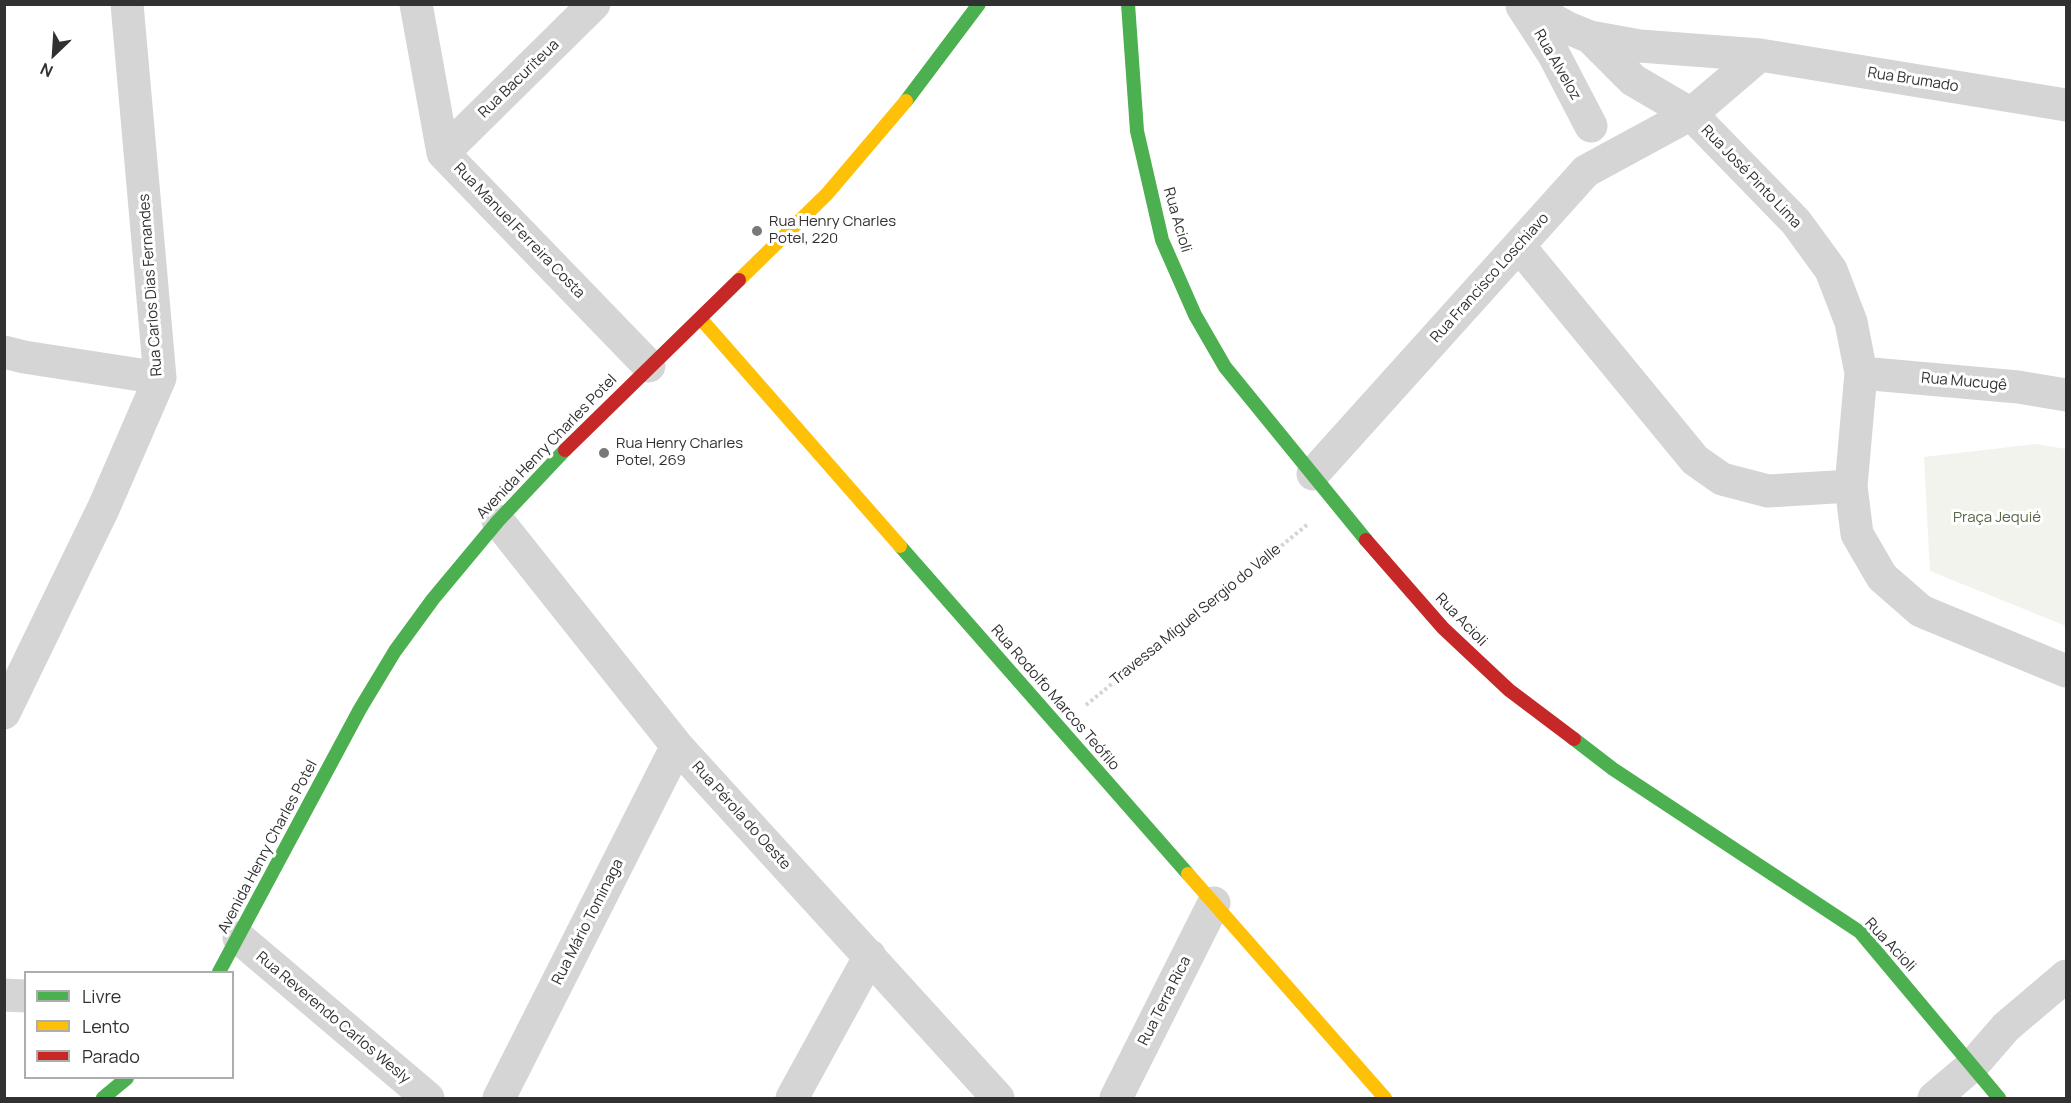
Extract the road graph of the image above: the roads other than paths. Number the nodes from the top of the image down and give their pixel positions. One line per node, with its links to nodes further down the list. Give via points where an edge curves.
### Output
1 (127, 4): 19 (street, Rua Carlos Dias Fernandes)
2 (416, 4): 12 (street, Rua Manuel Ferreira Costa)
3 (594, 4): 12 (street, Rua Bacuriteua)
4 (979, 4): 15 (street, Avenida Henry Charles Potel, via 923,81 827,194)
5 (1128, 4): 21 (street, Rua Acioli, via 1137,131 1162,240 1195,315 1225,367)
6 (1523, 4): 7 (street, Rua Brumado); 11 (street, Rua Alveloz)
7 (1590, 36): 8 (street, Rua Brumado, via 1640,46); 10 (street, via 1633,80); 11 (street, Rua Alveloz)
8 (1760, 56): 9 (street, Rua Brumado); 10 (street)
9 (2067, 105)
10 (1691, 114): 13 (street, Rua Francisco Loschiavo); 18 (street, Rua José Pinto Lima, via 1797,222 1831,270 1851,322)
11 (1592, 126): 13 (street, Rua Alveloz)
12 (443, 153): 17 (street, Rua Manuel Ferreira Costa)
13 (1586, 171): 14 (street, Rua Francisco Loschiavo)
14 (1519, 246): 21 (street, Rua Francisco Loschiavo); 22 (street, via 1695,460 1722,479 1768,491)
15 (701, 319): 17 (street, Avenida Henry Charles Potel); 27 (street, Rua Rodolfo Marcos Teófilo)
16 (4, 352): 19 (street)
17 (649, 366): 23 (street, Avenida Henry Charles Potel)
18 (1861, 373): 20 (street, Rua Mucugê); 22 (street)
19 (160, 378): 25 (street, Rua Carlos Dias Fernandes, via 104,507)
20 (2067, 395)
21 (1313, 474): 34 (street, Rua Acioli, via 1443,628 1509,690 1613,769 1860,932)
22 (1851, 486): 24 (street, via 1857,534 1882,578 1921,611)
23 (498, 521): 26 (street, Rua Pérola do Oeste); 28 (street, Avenida Henry Charles Potel, via 395,651 354,719)
24 (2067, 671)
25 (4, 713)
26 (677, 746): 29 (street, Rua Pérola do Oeste); 38 (street, Rua Mário Tominaga)
27 (1214, 903): 41 (street, Rua Terra Rica); 42 (street, Rua Rodolfo Marcos Teófilo)
28 (239, 938): 30 (street, Avenida Henry Charles Potel); 37 (street, Rua Reverendo Carlos Wesly)
29 (870, 956): 39 (street); 40 (street, Rua Pérola do Oeste)
30 (220, 971)
31 (2067, 976): 34 (street, via 2006,1027)
32 (4, 996): 33 (street)
33 (24, 996)
34 (1973, 1065): 43 (street); 44 (street, Rua Acioli)
35 (125, 1079): 36 (street)
36 (103, 1098)
37 (429, 1098)
38 (499, 1098)
39 (792, 1098)
40 (998, 1098)
41 (1116, 1098)
42 (1384, 1098)
43 (1934, 1098)
44 (1999, 1098)

